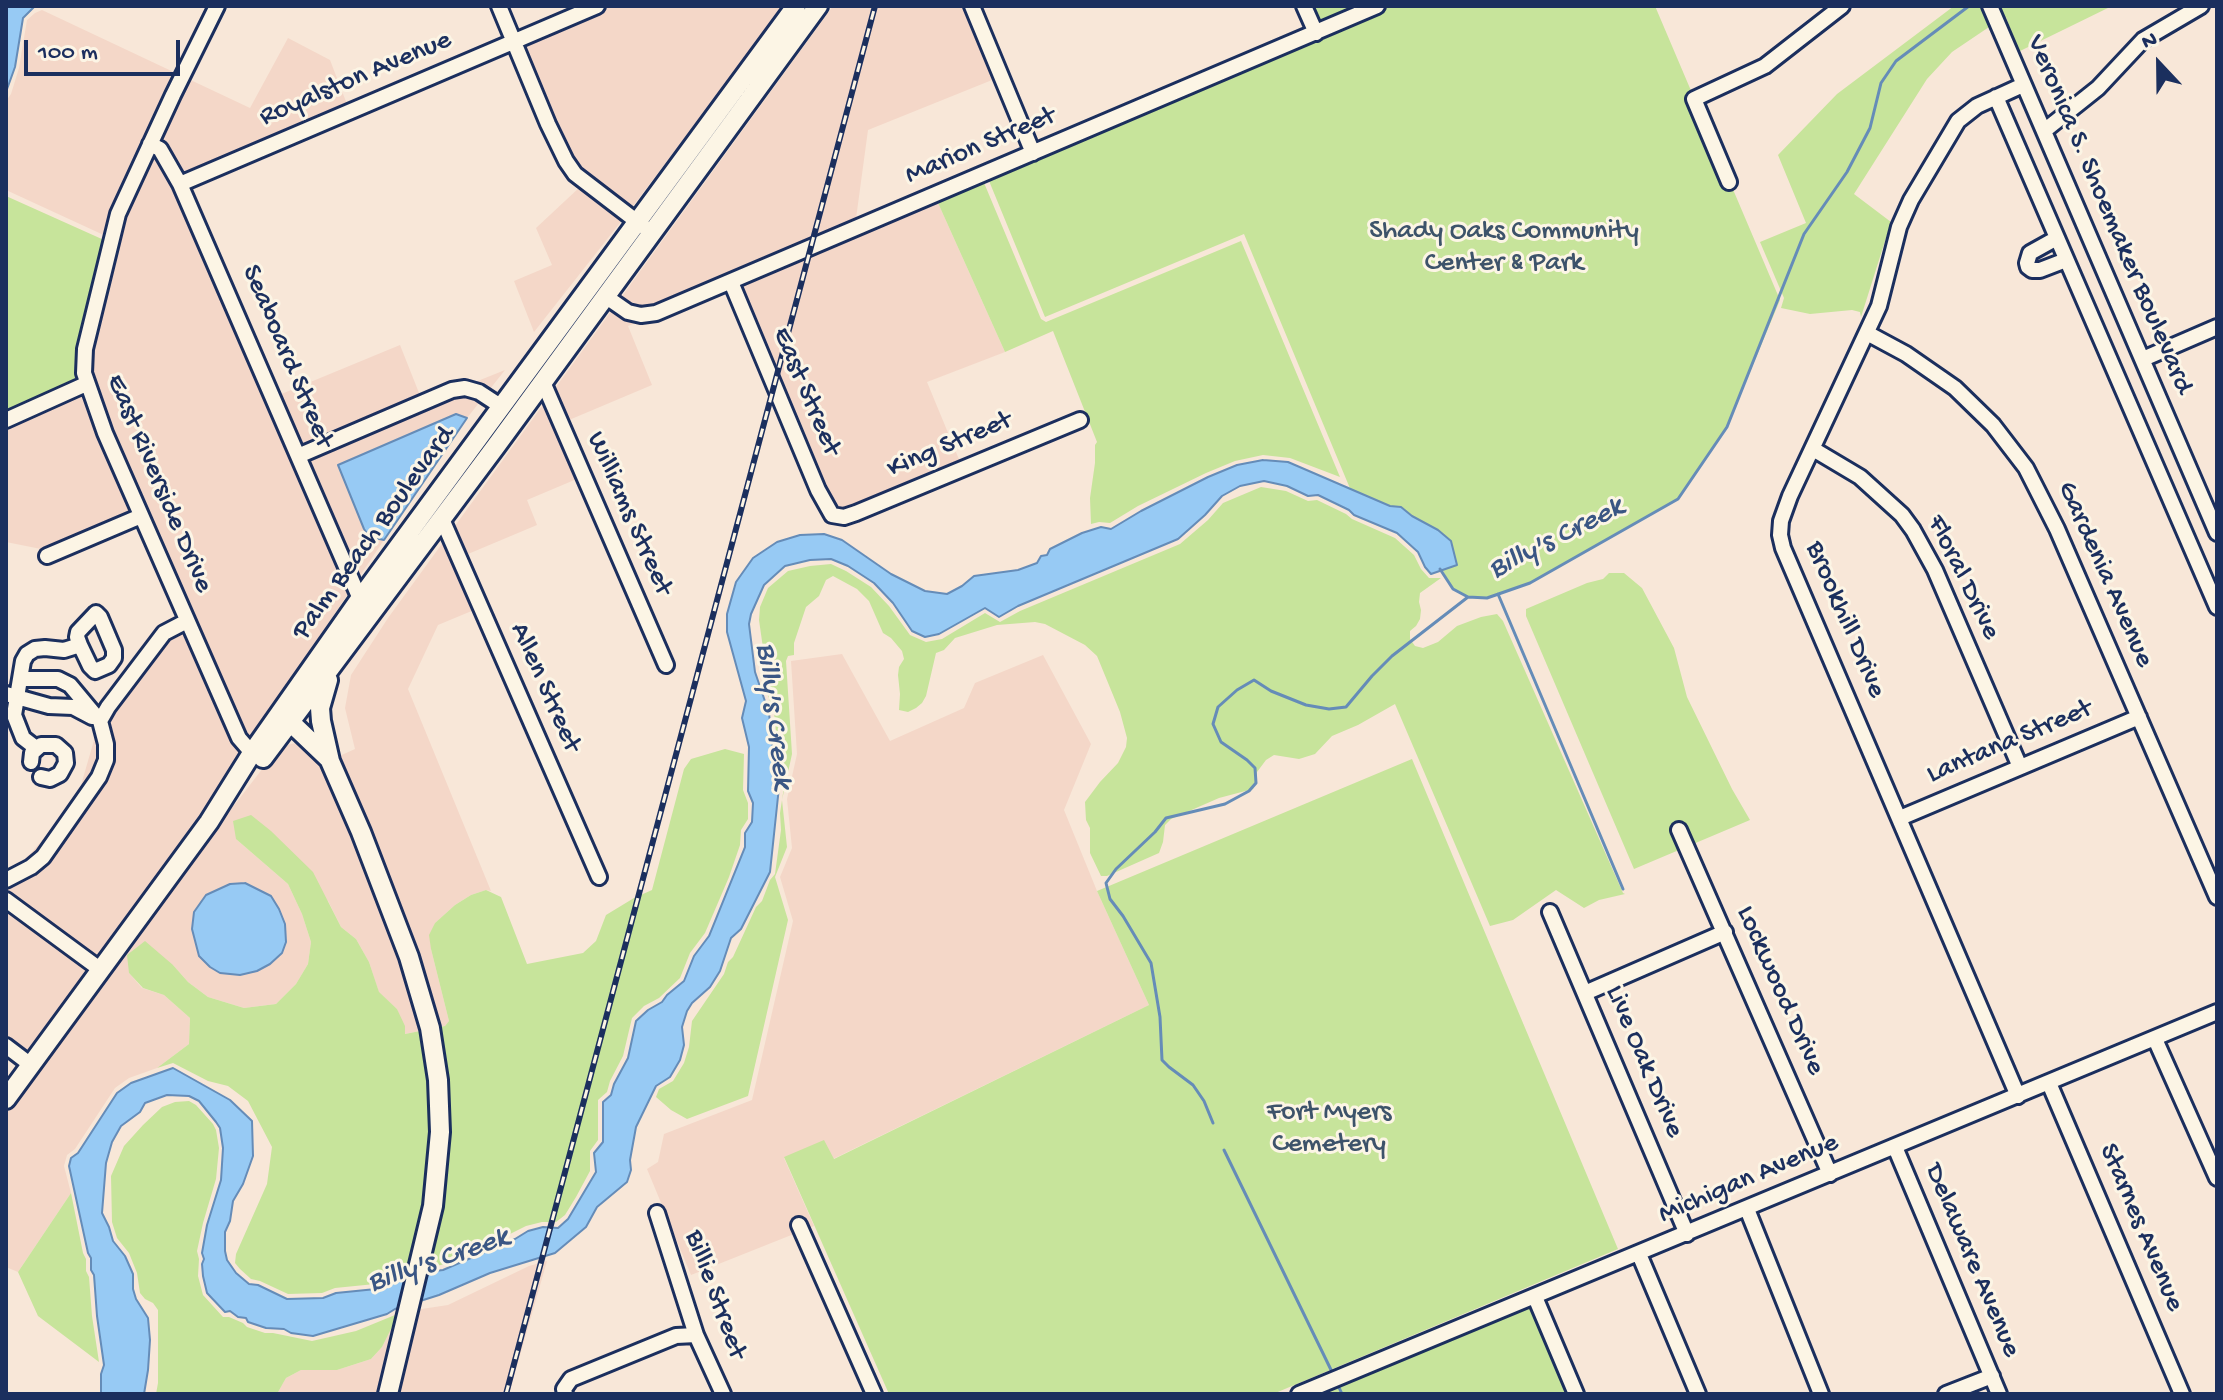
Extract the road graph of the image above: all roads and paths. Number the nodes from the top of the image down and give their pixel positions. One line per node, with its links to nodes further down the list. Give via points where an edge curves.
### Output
1 (217, 6): 18 (street, East Riverside Drive)
2 (499, 6): 14 (street)
3 (597, 6): 14 (street, Royalston Avenue)
4 (1304, 6): 13 (street)
5 (1377, 6): 13 (street, Marion Street)
6 (1813, 6): 12 (street)
7 (1842, 6): 12 (street)
8 (1990, 6): 15 (street, Veronica S. Shoemaker Boulevard)
9 (2201, 6): 17 (street, via 2143,40 2098,88)
10 (811, 7): 22 (main road, Palm Beach Boulevard)
11 (977, 8): 19 (street)
12 (1824, 20): 20 (street, via 1765,66 1694,99)
13 (1316, 33): 19 (street, Marion Street)
14 (513, 41): 21 (street, Royalston Avenue); 22 (street, via 575,174)
15 (2023, 85): 16 (street, Brookhill Drive); 17 (street, Veronica S. Shoemaker Boulevard)
16 (1996, 97): 23 (street); 28 (street, Brookhill Drive, via 1958,121 1911,200)
17 (2044, 131): 29 (street, Veronica S. Shoemaker Boulevard)
18 (150, 144): 21 (street, Seaboard Street, via 160,149); 31 (street, East Riverside Drive, via 109,245 85,349)
19 (1033, 153): 25 (street, Marion Street)
20 (1729, 182)
21 (180, 184): 36 (street, Seaboard Street)
22 (644, 227): 26 (main road, Palm Beach Boulevard); 32 (main road, Palm Beach Boulevard)
23 (2057, 238): 24 (street); 24 (street, via 2030,253 2028,267 2035,271)
24 (2066, 260): 45 (street)
25 (731, 282): 26 (street, Marion Street, via 641,315); 40 (street, East Street, via 818,490 832,515)
26 (605, 296): 30 (main road, Palm Beach Boulevard)
27 (2217, 327): 29 (street)
28 (1867, 333): 35 (street, Brookhill Drive); 52 (street, Gardenia Avenue, via 1955,388 2020,458 2043,497)
29 (2143, 359): 38 (street, Veronica S. Shoemaker Boulevard)
30 (543, 382): 41 (main road, Palm Beach Boulevard); 49 (street, Williams Street)
31 (86, 384): 33 (street); 39 (street, East Riverside Drive)
32 (502, 407): 36 (street, via 479,392 452,390); 37 (main road, Palm Beach Boulevard)
33 (6, 420)
34 (1080, 420): 40 (street, King Street)
35 (1813, 449): 57 (street, Floral Drive, via 1869,484 1913,530); 60 (street, Brookhill Drive, via 1781,521 1783,548)
36 (298, 456): 44 (street, Seaboard Street)
37 (448, 481): 41 (main road, via 439,510); 44 (main road, Palm Beach Boulevard)
38 (2210, 500): 42 (street, Veronica S. Shoemaker Boulevard)
39 (141, 516): 43 (street); 46 (street, East Riverside Drive)
40 (839, 516)
41 (442, 519): 48 (main road, Palm Beach Boulevard); 62 (street, Allen Street)
42 (2217, 533)
43 (47, 556)
44 (360, 599): 53 (main road, Palm Beach Boulevard)
45 (2217, 607)
46 (187, 621): 54 (street, via 164,633); 55 (street, East Riverside Drive, via 239,738)
47 (80, 645): 50 (street, via 35,649 23,661)
48 (336, 660): 53 (main road); 56 (main road, via 320,712)
49 (666, 665)
50 (20, 679): 51 (street); 54 (street, via 58,679 70,685)
51 (11, 695): 54 (street, via 73,707); 58 (street, via 18,728 33,755 41,745 56,745 66,757 60,774)
52 (2139, 717): 57 (street, Lantana Street); 64 (street, Gardenia Avenue)
53 (286, 718): 55 (main road, Palm Beach Boulevard); 56 (main road); 59 (main road, via 232,799)
54 (100, 721): 63 (street, via 106,760 99,777 43,857)
55 (252, 753): 59 (main road, Palm Beach Boulevard)
56 (330, 761): 89 (main road, via 409,957 430,1028 438,1080 440,1132 433,1206)
57 (2020, 767): 60 (street, Lantana Street)
58 (41, 777)
59 (212, 818): 68 (main road, Palm Beach Boulevard)
60 (1900, 818): 75 (street, Brookhill Drive)
61 (1679, 830): 67 (street, Lockwood Drive)
62 (599, 877)
63 (6, 880)
64 (2217, 897)
65 (6, 900): 68 (street)
66 (1550, 912): 69 (street, Live Oak Drive)
67 (1725, 932): 69 (street); 78 (street, Lockwood Drive)
68 (101, 970): 73 (main road, Palm Beach Boulevard)
69 (1585, 993): 83 (street, Live Oak Drive)
70 (2217, 1012): 71 (street, Michigan Avenue)
71 (2155, 1039): 74 (street, Michigan Avenue); 79 (street)
72 (6, 1046): 73 (street)
73 (31, 1065): 76 (main road, Palm Beach Boulevard)
74 (2049, 1083): 75 (street, Michigan Avenue); 98 (street, Starnes Avenue)
75 (2018, 1096): 77 (street, Michigan Avenue)
76 (6, 1099)
77 (1895, 1147): 78 (street, Michigan Avenue); 87 (street, Delaware Avenue)
78 (1830, 1174): 80 (street, Michigan Avenue)
79 (2217, 1178)
80 (1747, 1209): 83 (street, Michigan Avenue); 95 (street)
81 (657, 1213): 86 (street, Billie Street)
82 (799, 1225): 91 (street)
83 (1687, 1234): 84 (street, Michigan Avenue)
84 (1639, 1254): 85 (street, Michigan Avenue); 94 (street)
85 (1535, 1297): 92 (street, Michigan Avenue); 93 (street)
86 (696, 1335): 88 (street, via 676,1336 617,1359 571,1379); 90 (street, Billie Street)
87 (1992, 1376): 96 (street); 97 (street, Delaware Avenue)
88 (564, 1391)
89 (388, 1394)
90 (723, 1394)
91 (874, 1394)
92 (1299, 1394)
93 (1576, 1394)
94 (1698, 1394)
95 (1821, 1394)
96 (1946, 1394)
97 (1999, 1394)
98 (2182, 1394)

